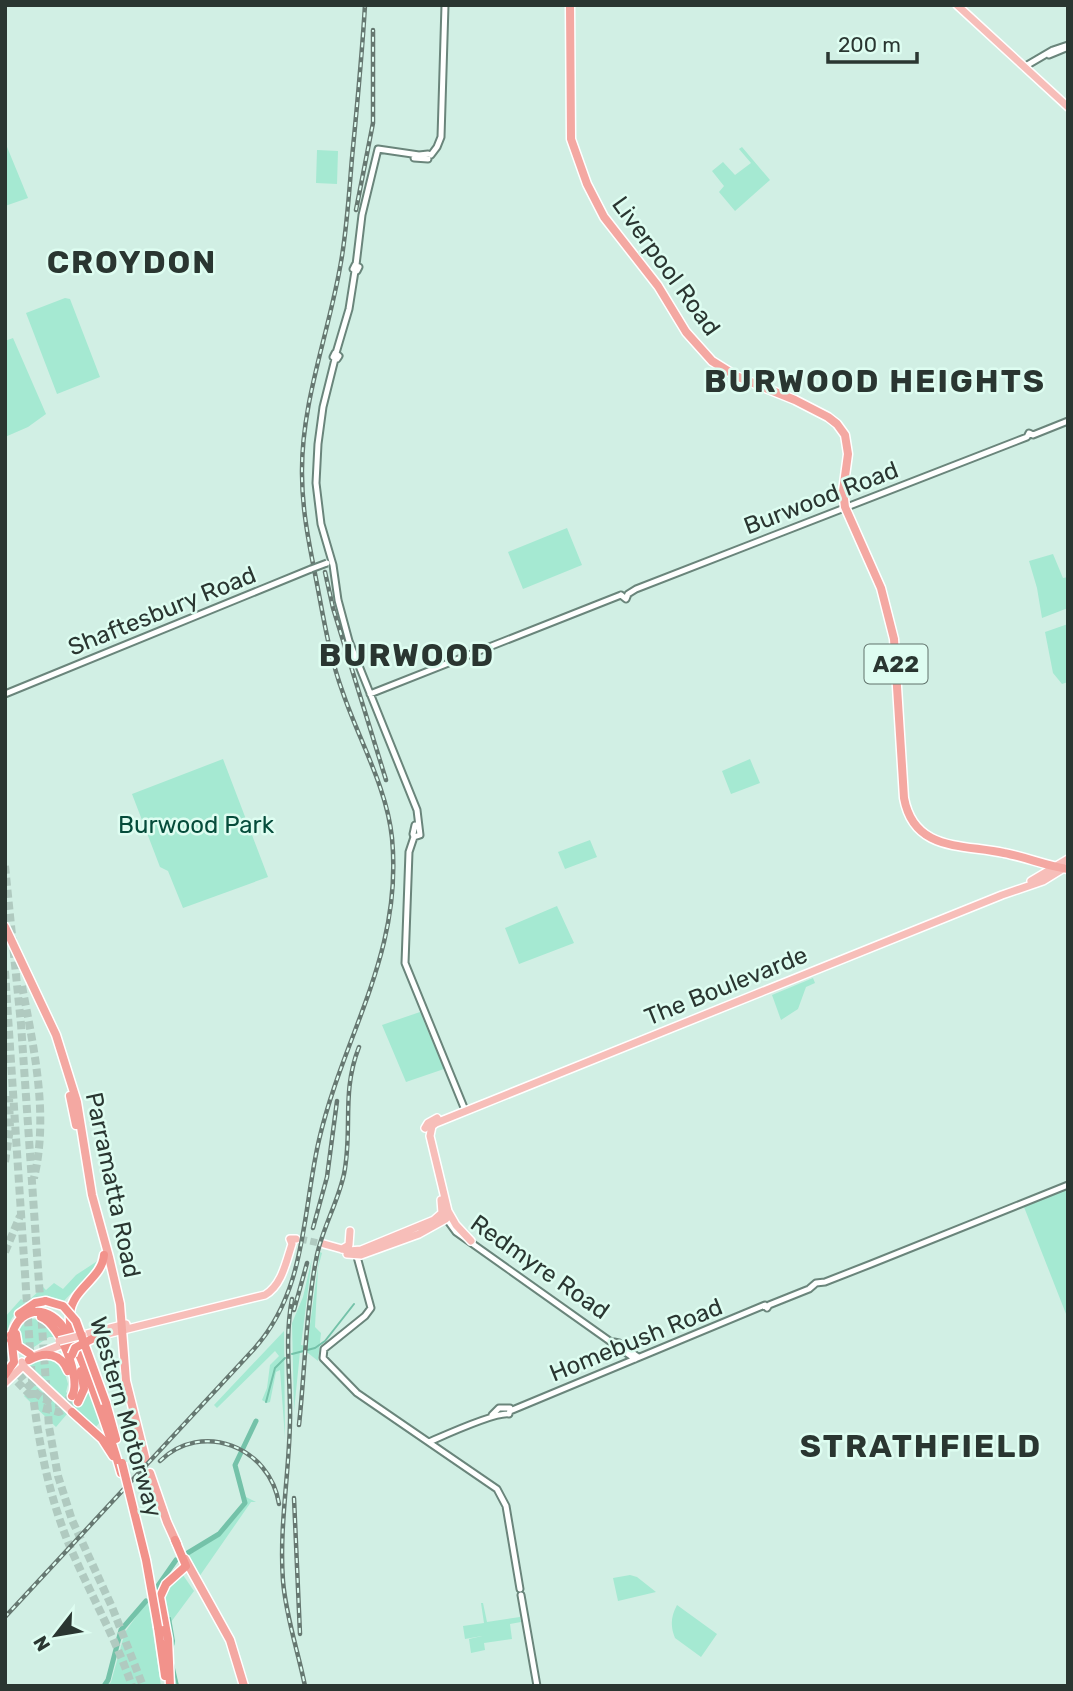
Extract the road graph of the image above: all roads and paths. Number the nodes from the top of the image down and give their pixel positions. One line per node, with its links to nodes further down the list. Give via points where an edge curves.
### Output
1 (445, 5): 9 (main road, via 438,147 429,156 379,151 368,191 349,309 320,428 316,475)
2 (570, 5): 8 (highway, Liverpool Road / A22, via 571,139 600,210 658,286 686,332 715,364 837,424 846,441 843,491)
3 (957, 5): 5 (main road)
4 (1067, 45): 5 (main road)
5 (1024, 67): 6 (main road)
6 (1068, 107)
7 (1068, 421): 8 (main road, Burwood Road)
8 (847, 506): 11 (main road, Burwood Road, via 692,566 625,599 621,595); 12 (highway, Liverpool Road / A22, via 881,588 893,634 904,798 911,820 939,842); 13 (highway, Liverpool Road / A22, via 884,587 896,629 909,798 915,819 942,838)
9 (330, 562): 10 (main road, Shaftesbury Road, bridge); 11 (main road, via 346,630)
10 (5, 694)
11 (370, 694): 18 (main road, via 414,811 416,833 408,852 405,963)
12 (1042, 863): 13 (highway, Liverpool Road / A22); 14 (main road)
13 (1064, 866): 14 (main road, The Boulevarde); 15 (main road, The Boulevarde, via 1043,881)
14 (1043, 875): 15 (main road, The Boulevarde)
15 (1002, 895): 18 (main road, The Boulevarde)
16 (5, 927): 17 (highway, Parramatta Road)
17 (8, 943): 27 (highway, Parramatta Road, via 62,1052 79,1111)
18 (465, 1110): 19 (main road, The Boulevarde); 19 (main road, The Boulevarde, via 436,1118)
19 (429, 1127): 21 (main road, Redmyre Road)
20 (1068, 1185): 39 (main road, Homebush Road)
21 (446, 1215): 24 (main road); 28 (main road)
22 (350, 1231): 26 (main road, via 349,1245)
23 (297, 1241): 33 (main road, via 269,1293)
24 (471, 1241): 37 (main road, Redmyre Road)
25 (323, 1246): 26 (main road)
26 (343, 1251): 28 (main road); 30 (main road)
27 (105, 1253): 29 (highway); 33 (highway, Parramatta Road); 50 (highway, Western Motorway, via 100,1268 73,1301 70,1322)
28 (356, 1253): 30 (main road)
29 (107, 1268): 33 (highway, Parramatta Road); 48 (highway, Western Motorway, via 80,1296 75,1321)
30 (363, 1280): 31 (main road)
31 (369, 1299): 32 (main road); 47 (main road, via 362,1317 326,1347 324,1360 353,1389)
32 (374, 1309)
33 (120, 1328): 34 (main road); 35 (main road); 49 (highway, Parramatta Road, via 121,1375)
34 (100, 1335): 35 (highway)
35 (85, 1338): 42 (main road, bridge, via 60,1343); 45 (highway, bridge, via 72,1355 80,1387)
36 (12, 1340): 44 (highway, via 14,1362); 45 (highway, via 17,1322 30,1312 46,1313 60,1323 84,1378 84,1389); 48 (highway, bridge, via 12,1326 19,1313 35,1303 63,1306 74,1316)
37 (614, 1342): 38 (main road, Redmyre Road); 40 (main road, Redmyre Road)
38 (625, 1352): 40 (main road, Redmyre Road); 43 (main road)
39 (646, 1354): 40 (main road, Homebush Road); 41 (main road)
40 (636, 1358): 43 (main road, Homebush Road)
41 (647, 1363)
42 (25, 1364): 44 (main road); 45 (highway, via 44,1354 61,1359); 45 (highway, via 16,1332 29,1318 43,1318 56,1328 69,1361); 46 (main road)
43 (621, 1364): 47 (main road, Homebush Road, via 510,1410 500,1408 489,1418)
44 (5, 1379)
45 (74, 1398)
46 (72, 1412): 50 (highway, via 102,1439)
47 (429, 1442): 55 (main road, via 497,1489 506,1506)
48 (117, 1446): 50 (highway, Western Motorway)
49 (144, 1463)
50 (120, 1469): 53 (highway, Western Motorway, bridge)
51 (175, 1540): 52 (highway); 52 (highway, via 149,1474 168,1538); 54 (highway, via 230,1640)
52 (185, 1568): 53 (highway, via 161,1594 168,1640); 54 (highway, via 228,1642)
53 (167, 1686)
54 (242, 1686)
55 (537, 1686)

